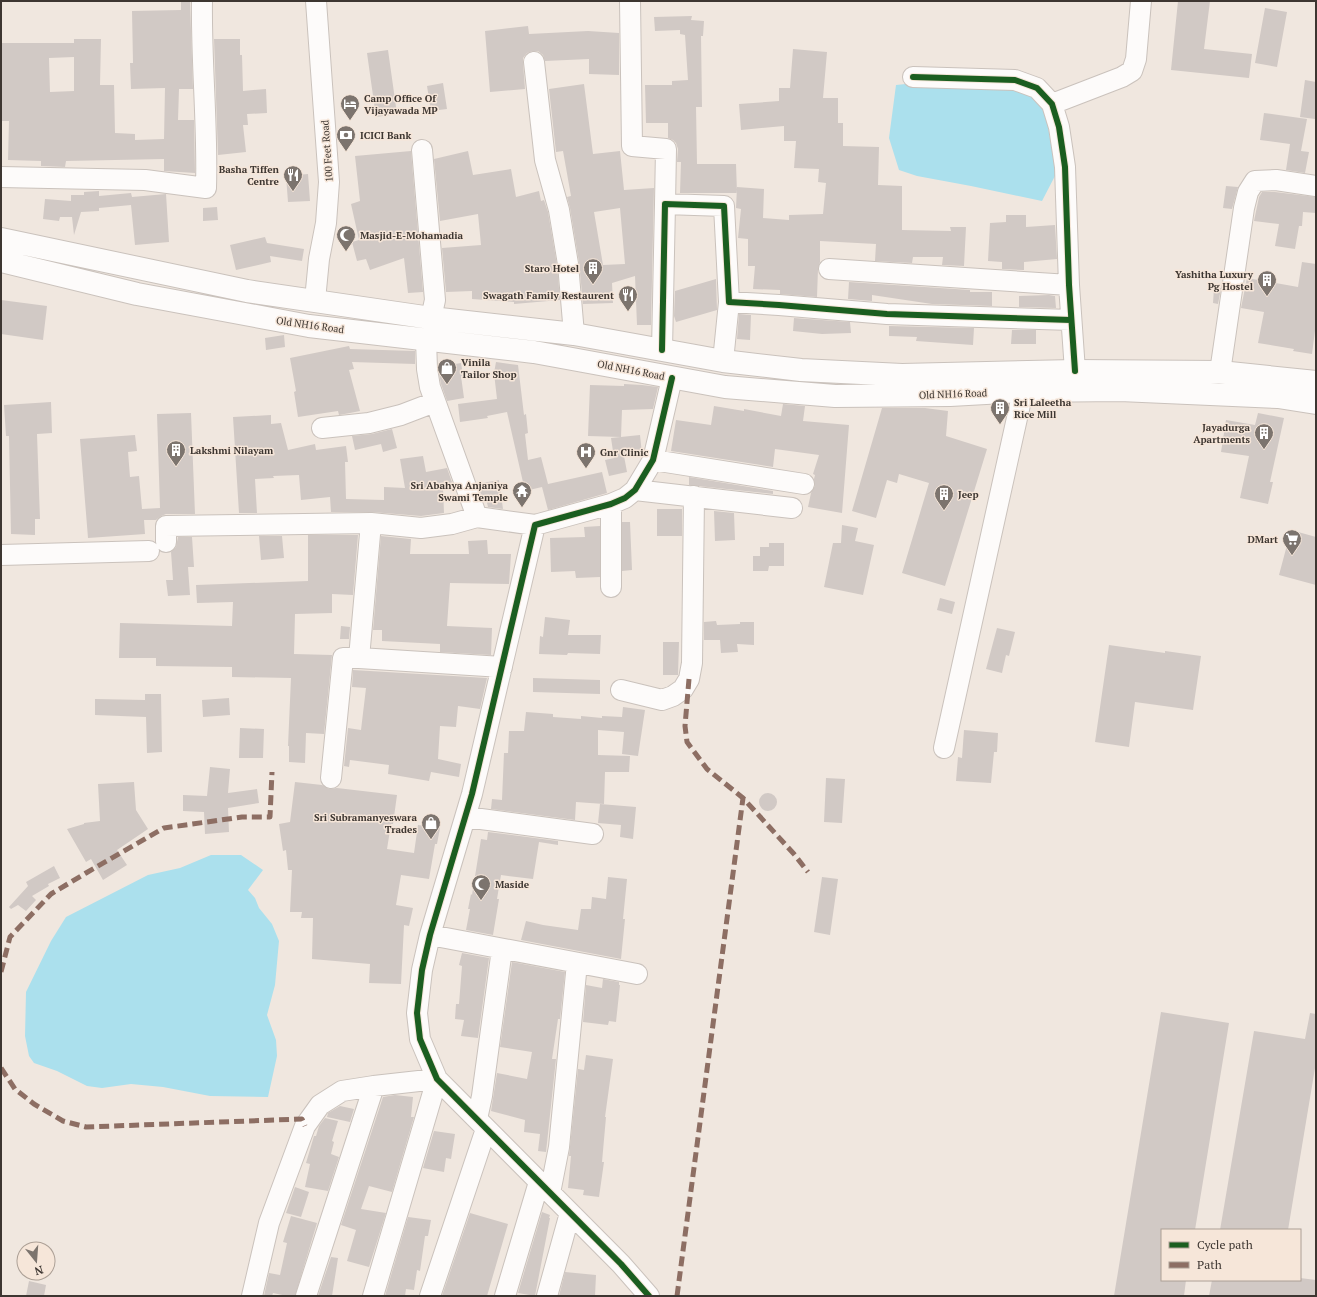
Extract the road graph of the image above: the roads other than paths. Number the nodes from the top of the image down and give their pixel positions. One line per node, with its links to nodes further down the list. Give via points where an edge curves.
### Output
1 (202, 1): 9 (street, via 206,188 144,180)
2 (316, 1): 16 (street, 100 Feet Road, via 329,182)
3 (630, 1): 11 (street, via 632,146 666,149)
4 (1141, 1): 7 (street, via 1136,59 1132,71)
5 (534, 62): 21 (street, via 545,160 559,210 568,264)
6 (913, 77): 7 (street, via 1015,80 1037,88)
7 (1052, 104): 15 (street, via 1059,127 1065,167)
8 (422, 150): 18 (street, via 435,300)
9 (1, 177)
10 (1316, 186): 26 (street, via 1276,180 1255,181 1248,192)
11 (665, 204): 17 (street, via 724,206); 23 (street)
12 (1, 239): 16 (main road, Old NH16 Road, via 247,291)
13 (1, 261): 20 (main road, Old NH16 Road, via 137,294)
14 (828, 270): 15 (street)
15 (1070, 285): 19 (street)
16 (316, 300): 18 (main road, Old NH16 Road); 20 (main road)
17 (729, 302): 19 (street, via 887,314); 24 (street)
18 (431, 318): 21 (main road, Old NH16 Road)
19 (1071, 320): 25 (street)
20 (309, 326): 22 (main road, Old NH16 Road)
21 (574, 334): 23 (main road, Old NH16 Road)
22 (426, 339): 27 (main road, Old NH16 Road, via 534,352); 30 (street, via 428,375)
23 (662, 350): 24 (main road, Old NH16 Road)
24 (723, 361): 25 (main road, Old NH16 Road, via 801,370 902,375)
25 (1075, 372): 26 (main road, Old NH16 Road)
26 (1220, 372): 28 (main road, Old NH16 Road)
27 (672, 378): 29 (main road, Old NH16 Road, via 724,387 834,396 950,395); 33 (street)
28 (1316, 382)
29 (1023, 391): 31 (main road, Old NH16 Road, via 1120,390 1278,397); 49 (street)
30 (435, 402): 32 (street, via 401,415 369,423); 39 (street)
31 (1316, 403)
32 (322, 428)
33 (653, 460): 34 (street); 35 (street)
34 (804, 484)
35 (635, 490): 36 (street); 37 (street)
36 (694, 496): 38 (street); 48 (street, via 692,663 689,679 683,689 662,700)
37 (611, 504): 41 (street); 45 (street)
38 (792, 508)
39 (477, 517): 40 (street, via 452,524 421,528); 41 (street)
40 (371, 523): 42 (street, via 166,526); 46 (street)
41 (535, 525): 47 (street)
42 (166, 542)
43 (149, 551): 44 (street)
44 (1, 555)
45 (611, 588)
46 (360, 658): 47 (street); 50 (street, via 344,658)
47 (502, 667): 51 (street)
48 (621, 690)
49 (944, 748)
50 (331, 778)
51 (466, 817): 52 (street); 53 (street)
52 (593, 834)
53 (430, 935): 54 (street); 57 (street, via 422,970 417,1013 420,1039)
54 (502, 949): 55 (street); 59 (street, via 482,1096)
55 (577, 963): 56 (street); 60 (street, via 559,1147)
56 (637, 974)
57 (437, 1079): 58 (street); 59 (street); 64 (street)
58 (374, 1086): 62 (street, via 342,1091 320,1105 305,1126 269,1223); 63 (street)
59 (481, 1124): 60 (street); 65 (street)
60 (544, 1187): 61 (street); 66 (street)
61 (570, 1213): 67 (street); 68 (street)
62 (252, 1296)
63 (306, 1296)
64 (373, 1296)
65 (430, 1296)
66 (505, 1296)
67 (546, 1296)
68 (649, 1296)

